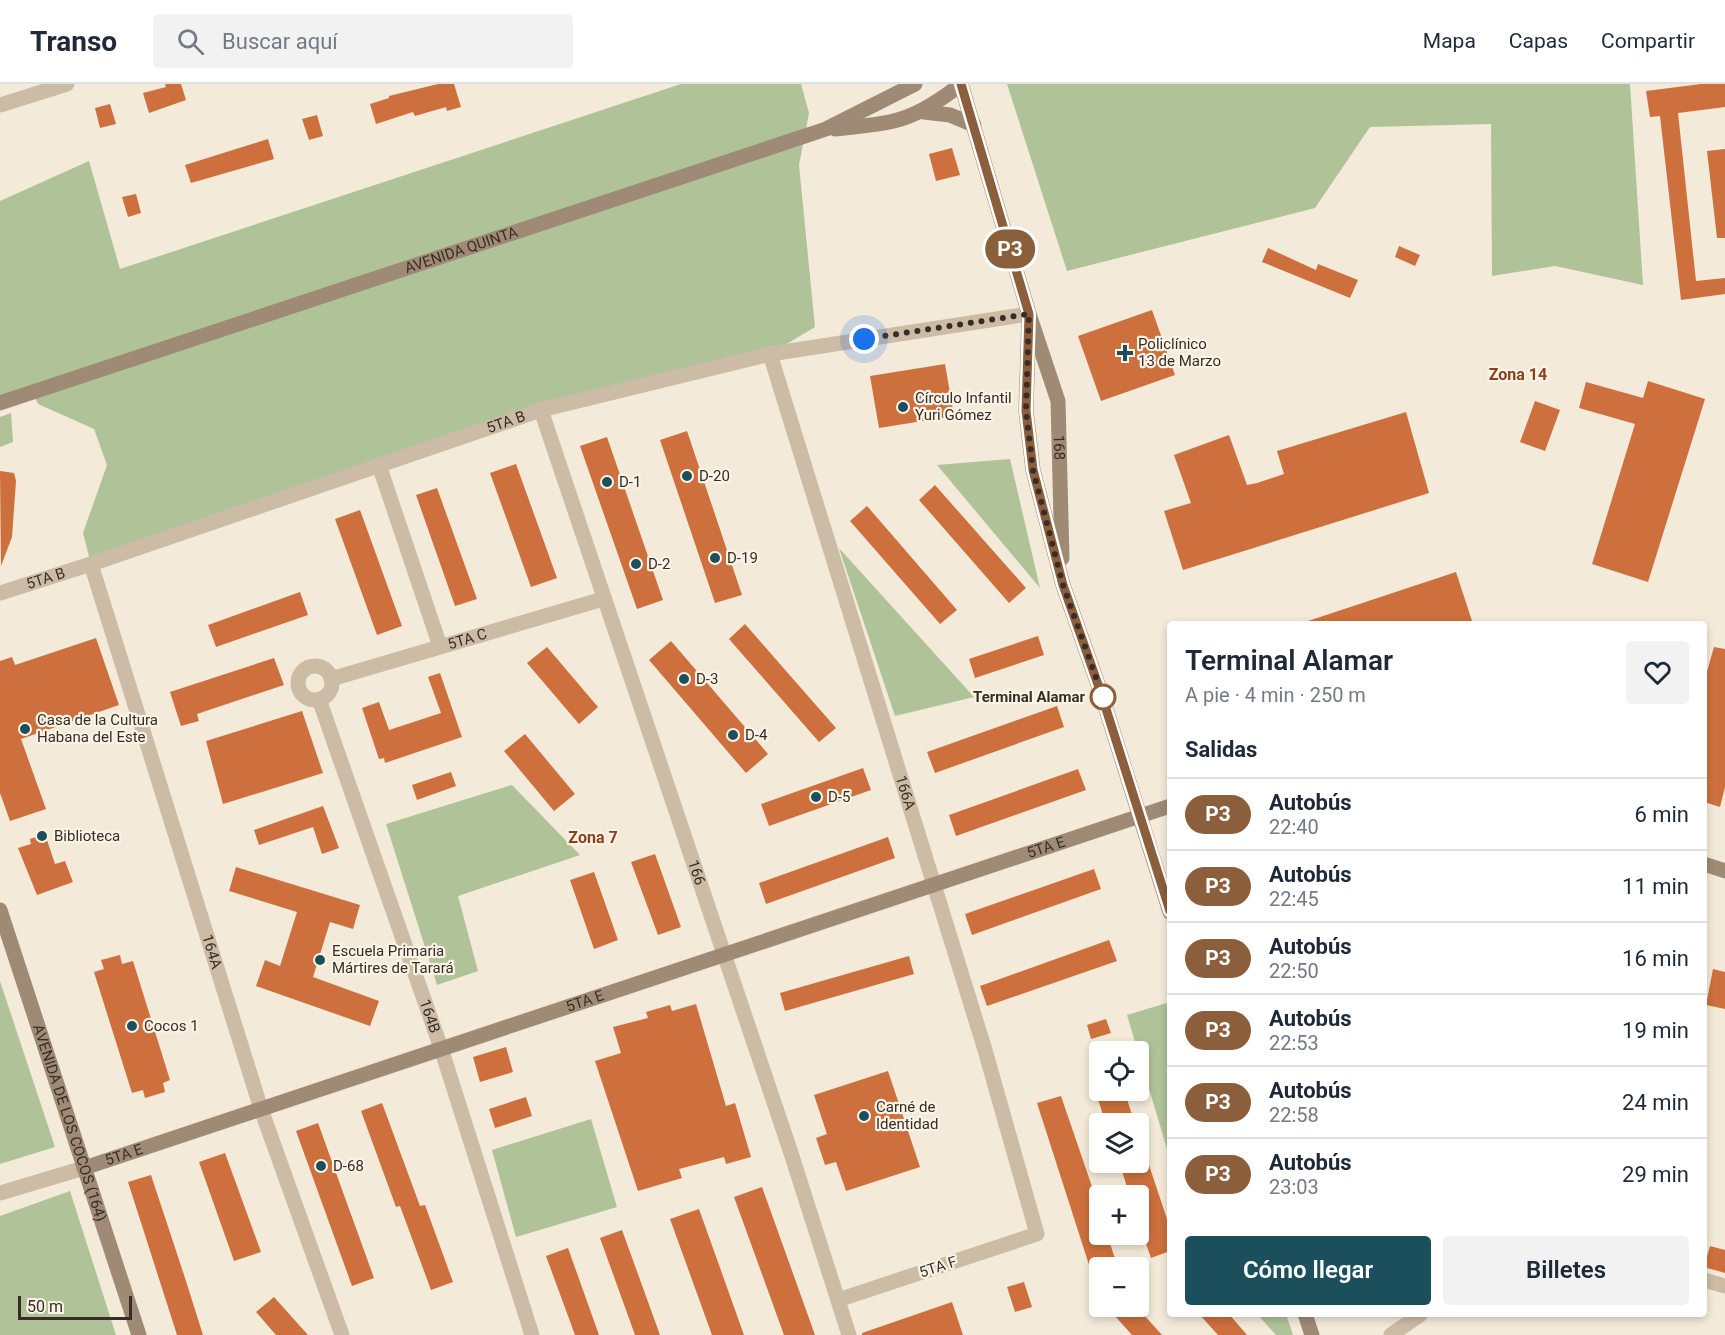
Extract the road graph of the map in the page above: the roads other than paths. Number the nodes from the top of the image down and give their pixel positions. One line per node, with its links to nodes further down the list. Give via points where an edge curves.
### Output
1 (67, 84): 4 (street)
2 (915, 84): 7 (street, AVENIDA QUINTA)
3 (961, 84): 5 (street); 6 (street, 168)
4 (0, 105)
5 (924, 112): 6 (street, via 950,115); 7 (street, via 877,124)
6 (974, 125): 8 (street, 168)
7 (826, 129): 10 (street, AVENIDA QUINTA)
8 (1029, 314): 9 (street, 5TA B); 14 (street, 168, via 1026,411 1033,470); 14 (street, 168, via 1058,401)
9 (770, 354): 11 (street, 5TA B); 24 (street, 166A)
10 (0, 403)
11 (541, 410): 12 (street, 5TA B); 16 (street, 166)
12 (379, 465): 13 (street, 5TA B); 17 (street)
13 (91, 564): 15 (street, 5TA B); 29 (street, 164A)
14 (1063, 585): 21 (street, 168)
15 (0, 592)
16 (603, 599): 17 (street, 5TA C); 27 (street, 166)
17 (440, 646): 18 (street, 5TA C)
18 (331, 679): 19 (street, via 328,693); 19 (street, via 318,667 307,668 299,676 300,692 307,698)
19 (319, 699): 28 (street, 164B)
20 (1167, 807): 21 (street, 5TA E)
21 (1140, 815): 24 (street, 5TA E); 25 (street, 168)
22 (1707, 865): 23 (street)
23 (1725, 871)
24 (933, 884): 27 (street, 5TA E); 32 (street, 166A)
25 (1167, 902)
26 (0, 910): 30 (street, AVENIDA DE LOS COCOS (164))
27 (724, 954): 28 (street, 5TA E); 35 (street, 166)
28 (441, 1048): 29 (street, 5TA E); 40 (street, 164B)
29 (261, 1109): 30 (street, 5TA E); 39 (street, 164A)
30 (84, 1168): 31 (street, 5TA E); 38 (street, AVENIDA DE LOS COCOS (164))
31 (0, 1193)
32 (1037, 1233): 35 (street, 5TA F)
33 (1707, 1281): 34 (street)
34 (1725, 1286)
35 (838, 1300): 41 (street, 166)
36 (1306, 1317): 42 (street)
37 (1417, 1317): 43 (street)
38 (139, 1335)
39 (342, 1335)
40 (532, 1335)
41 (849, 1335)
42 (1312, 1335)
43 (1391, 1335)

